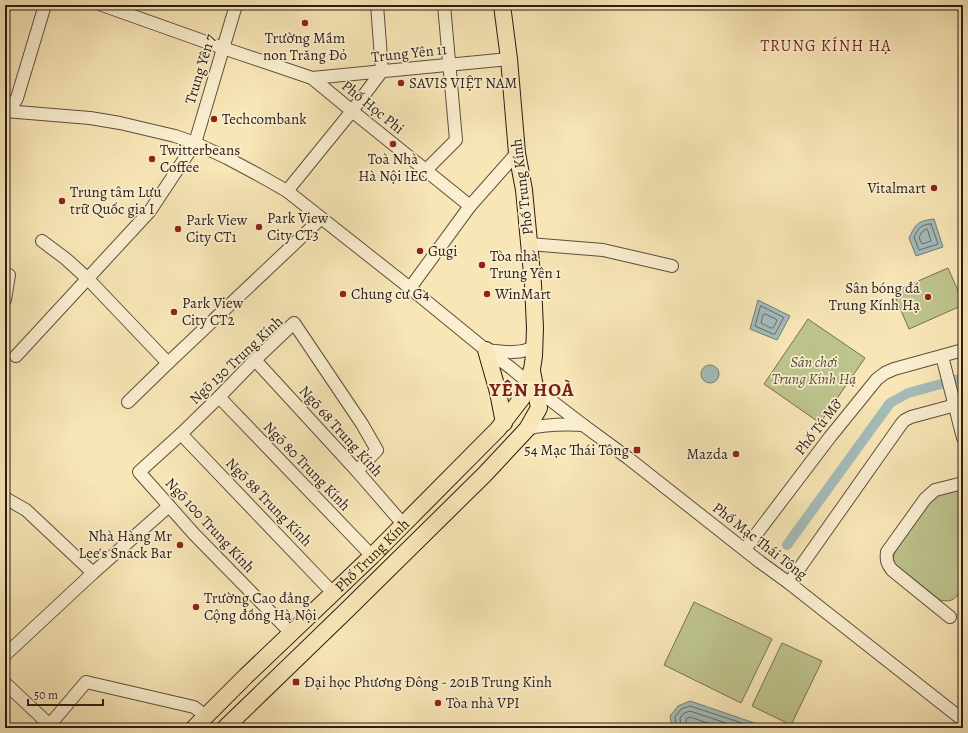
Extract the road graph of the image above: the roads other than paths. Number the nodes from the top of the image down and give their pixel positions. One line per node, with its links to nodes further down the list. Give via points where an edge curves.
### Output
1 (45, 5): 12 (street, via 17,98)
2 (102, 5): 7 (street, Phố Học Phi)
3 (236, 5): 7 (street, Trung Yên 7)
4 (377, 5): 10 (street)
5 (444, 5): 9 (street)
6 (502, 5): 8 (main road, Phố Trung Kính)
7 (223, 48): 11 (street, Phố Học Phi); 14 (street, Trung Yên 7)
8 (508, 59): 9 (street, Trung Yên 11); 15 (main road, Phố Trung Kính)
9 (450, 65): 10 (street, Trung Yên 11); 16 (street, via 456,140)
10 (382, 71): 11 (street, Trung Yên 11); 13 (street)
11 (312, 78): 13 (street, Phố Học Phi)
12 (7, 111): 14 (street, Phố Mạc Thái Tông, via 90,118 175,136)
13 (352, 111): 16 (street, Phố Học Phi); 17 (street)
14 (194, 143): 17 (street, Phố Mạc Thái Tông); 24 (street, Trung Yên 7, via 150,210)
15 (517, 152): 18 (street); 21 (main road, Phố Trung Kính, via 524,190)
16 (426, 170): 18 (street, Phố Học Phi)
17 (287, 191): 19 (street, Phố Mạc Thái Tông)
18 (470, 206): 25 (street)
19 (321, 218): 25 (street, Phố Mạc Thái Tông); 33 (street)
20 (42, 241): 24 (street)
21 (529, 244): 22 (street, via 603,250); 27 (main road, Phố Trung Kính)
22 (672, 266)
23 (9, 275): 26 (street)
24 (88, 279): 30 (street, Trung Yên 7); 33 (street)
25 (410, 288): 28 (street, Phố Mạc Thái Tông)
26 (5, 300)
27 (535, 346): 28 (street, via 525,351); 34 (main road, Phố Trung Kính)
28 (486, 350): 34 (street, Phố Mạc Thái Tông); 38 (main road)
29 (963, 350): 31 (street, Phố Tú Mỡ)
30 (16, 356)
31 (942, 356): 36 (street); 49 (street, Phố Tú Mỡ, via 894,369 877,379)
32 (255, 360): 35 (street, Ngõ 130 Trung Kính); 43 (street, Ngõ 68 Trung Kính); 43 (street, Ngõ 130 Trung Kính, via 294,323 377,450)
33 (168, 363): 37 (street)
34 (532, 380): 38 (main road, Phố Trung Kính); 39 (street, Phố Mạc Thái Tông); 40 (main road, Phố Trung Kính, via 539,408)
35 (219, 397): 41 (street, Ngõ 130 Trung Kính); 50 (street, Ngõ 80 Trung Kính)
36 (956, 401): 42 (street); 52 (street, via 911,417 902,423)
37 (128, 402)
38 (504, 423): 48 (main road, Phố Trung Kính)
39 (583, 425): 40 (street, via 554,424); 49 (street, Phố Mạc Thái Tông)
40 (527, 429): 62 (main road, Phố Trung Kính, via 436,523)
41 (181, 434): 44 (street, Ngõ 130 Trung Kính); 53 (street, Ngõ 88 Trung Kính)
42 (963, 438)
43 (357, 471): 48 (street, Ngõ 68 Trung Kính)
44 (139, 472): 47 (street, Ngõ 100 Trung Kính)
45 (963, 483): 54 (street, via 935,490 930,494 887,552 886,557 887,564 892,570)
46 (5, 498): 51 (street, via 26,510)
47 (169, 506): 51 (street); 55 (street, Ngõ 100 Trung Kính)
48 (404, 524): 50 (main road, Phố Trung Kính)
49 (745, 550): 52 (street, Phố Mạc Thái Tông)
50 (372, 556): 53 (main road, Phố Trung Kính)
51 (93, 573): 56 (street)
52 (789, 583): 59 (street, Phố Mạc Thái Tông)
53 (333, 593): 55 (main road, Phố Trung Kính)
54 (950, 617)
55 (291, 633): 58 (main road, Phố Trung Kính)
56 (5, 656)
57 (5, 683): 60 (street)
58 (206, 716): 60 (street, via 194,707 86,682); 61 (main road, Phố Trung Kính)
59 (963, 720)
60 (50, 727)
61 (194, 728)
62 (225, 728)

